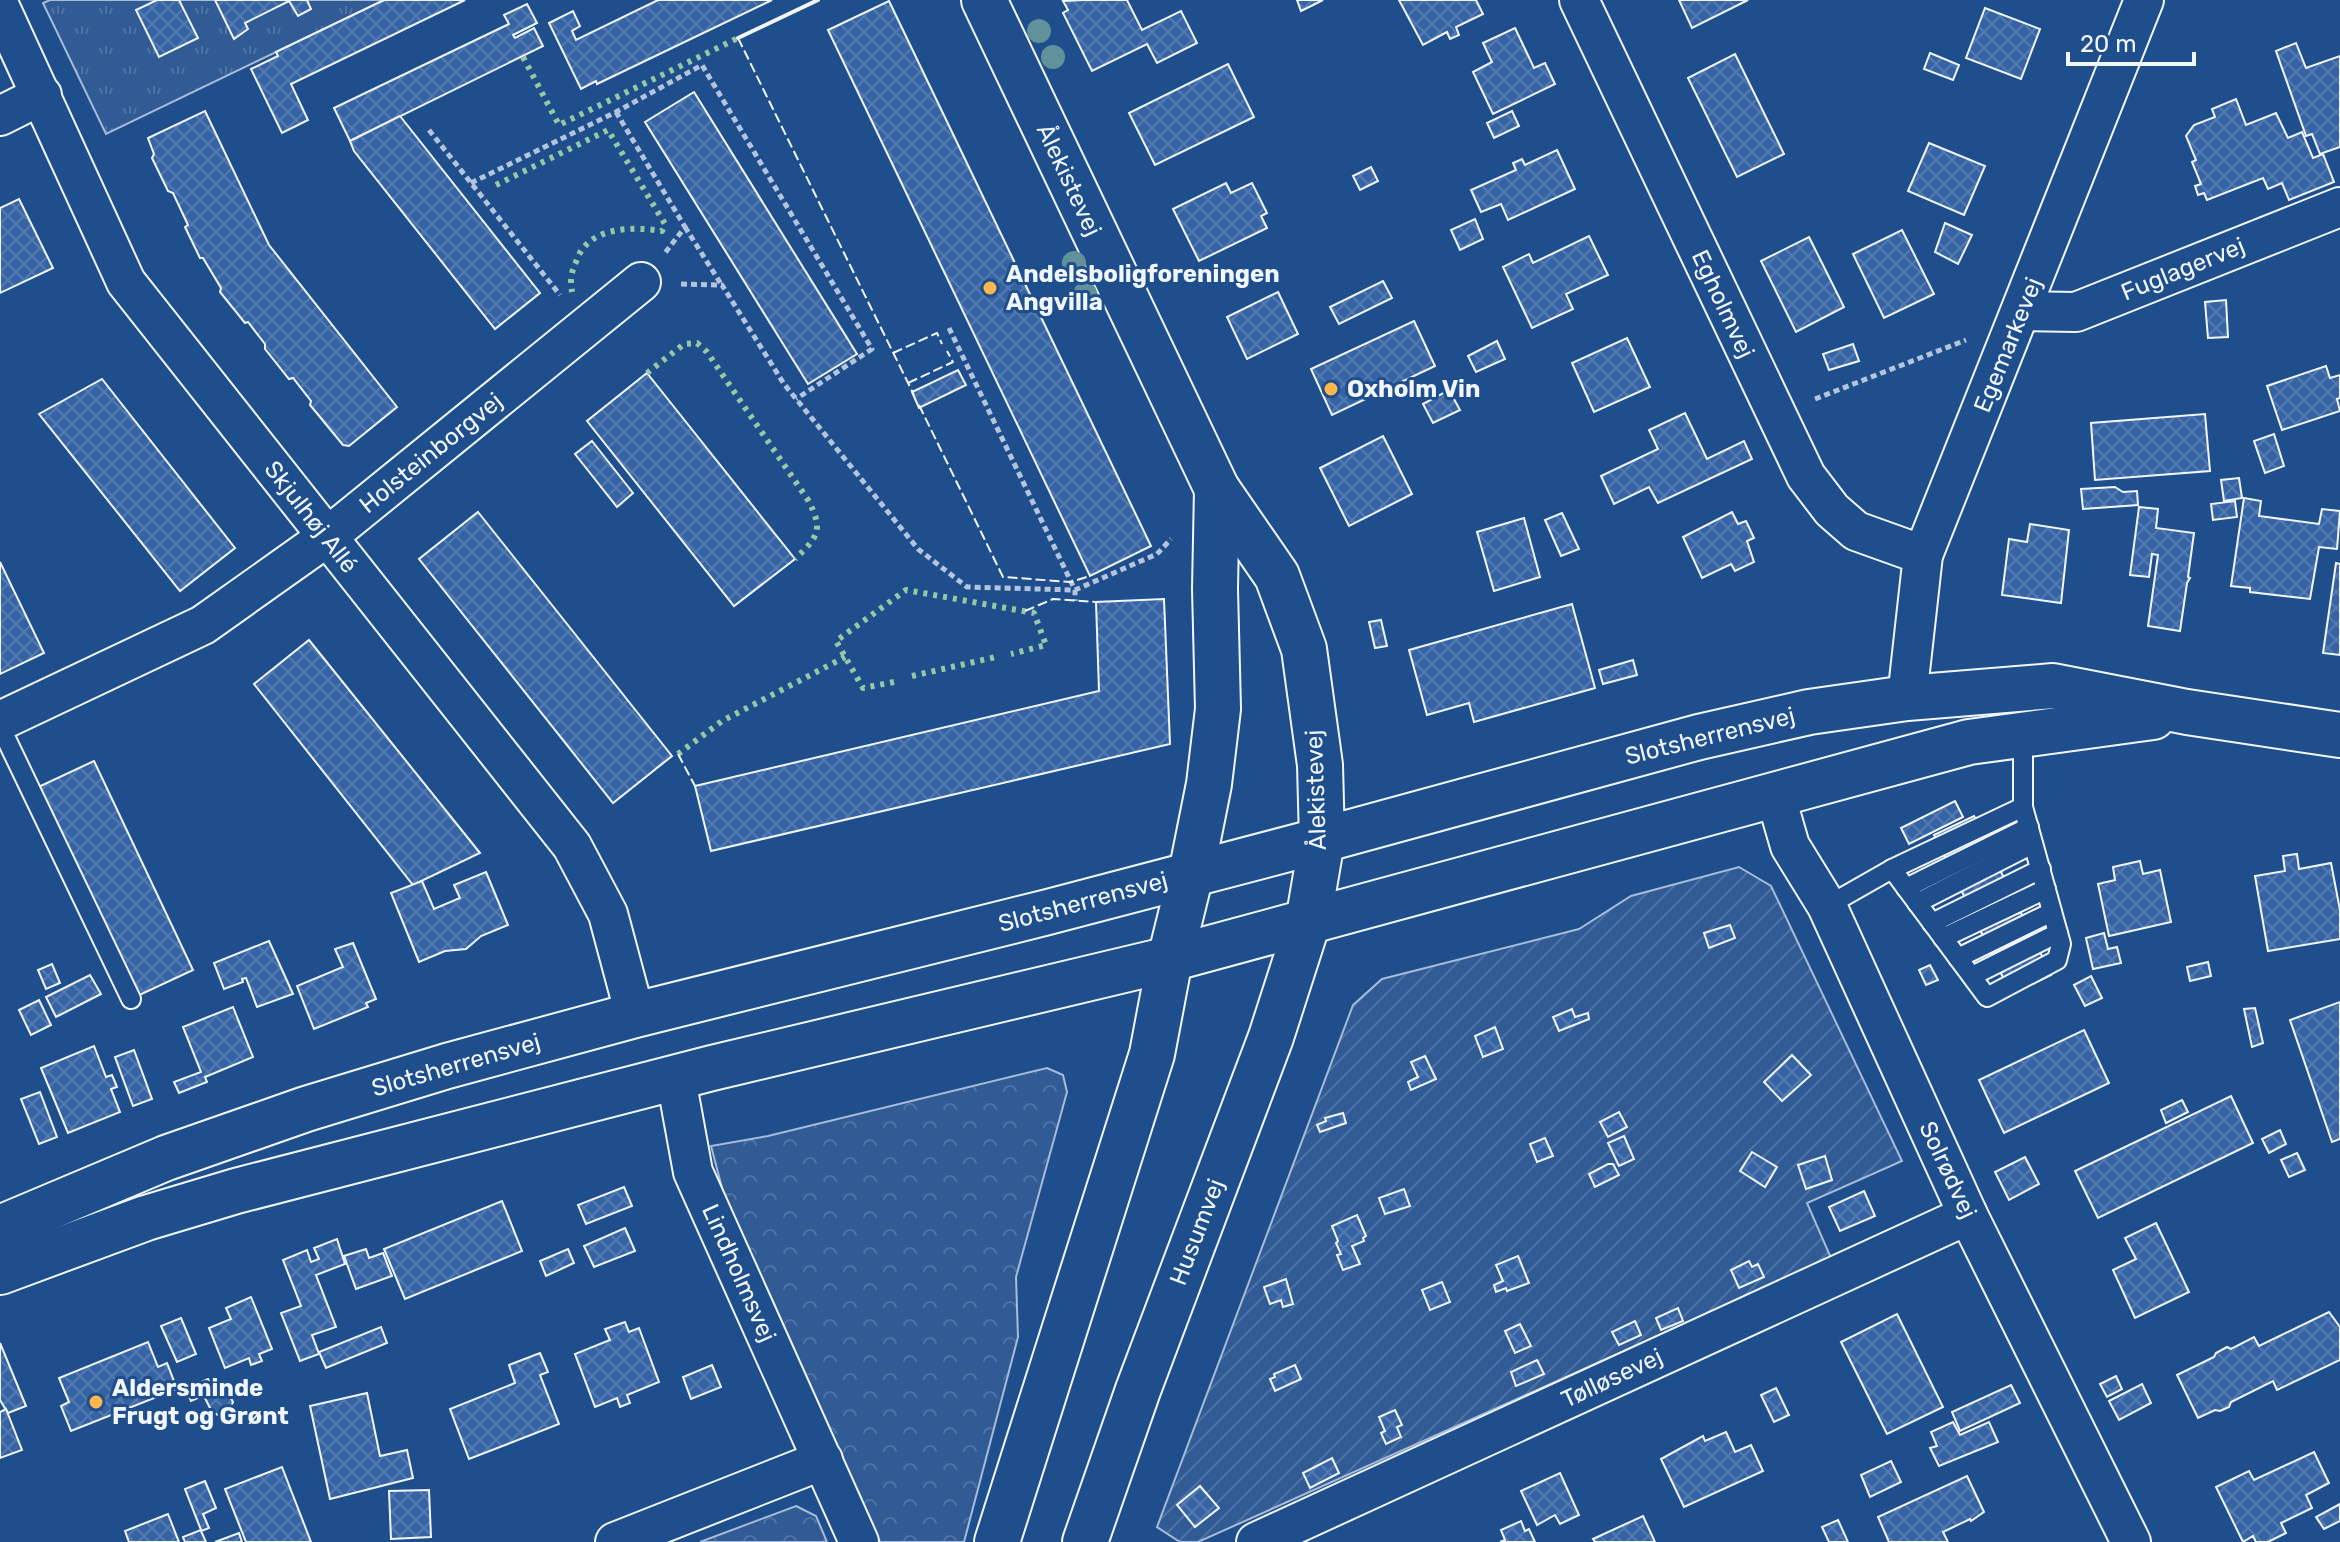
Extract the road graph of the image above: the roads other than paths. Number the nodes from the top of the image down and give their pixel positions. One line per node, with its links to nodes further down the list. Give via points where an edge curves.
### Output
1 (984, 0): 10 (street, Ålekistevej)
2 (1579, 0): 12 (street, Egholmvej, via 1806,476 1856,531)
3 (2144, 0): 9 (street, Egemarkevej)
4 (0, 7): 5 (street, Skjulhøj Allé)
5 (42, 95): 6 (street); 11 (street, Skjulhøj Allé, via 126,282)
6 (0, 116)
7 (2340, 207): 9 (street, Fuglagervej, via 2076,312)
8 (641, 282): 11 (street, Holsteinborgvej)
9 (2020, 315): 12 (street, Egemarkevej)
10 (1217, 489): 21 (street, Ålekistevej, via 1277,576 1304,649 1320,765); 24 (street, Ålekistevej, via 1218,709)
11 (327, 537): 15 (street, Holsteinborgvej, via 203,625); 34 (street, Skjulhøj Allé, via 572,846 608,914)
12 (1923, 555): 13 (street, Egemarkevej)
13 (1907, 698): 14 (street, Slotsherrensvej, via 2053,686); 21 (street, Slotsherrensvej, via 1809,712 1699,737)
14 (2187, 712): 16 (street, Slotsherrensvej); 17 (street, Slotsherrensvej)
15 (0, 724): 33 (lane)
16 (2023, 735): 18 (street, Slotsherrensvej, via 1969,742); 19 (lane)
17 (2340, 735)
18 (1775, 794): 27 (street, Solrødvej, via 1790,846); 29 (street, Slotsherrensvej)
19 (2023, 807): 20 (lane); 22 (lane)
20 (2031, 835): 23 (lane); 26 (lane)
21 (1322, 840): 24 (street, Slotsherrensvej); 29 (street, Ålekistevej)
22 (1892, 869): 26 (lane); 27 (lane)
23 (2041, 869): 25 (lane); 30 (lane)
24 (1191, 874): 32 (street, Ålekistevej); 34 (street, Slotsherrensvej)
25 (2046, 889): 28 (lane); 30 (lane)
26 (1911, 895): 30 (lane)
27 (1827, 906): 36 (street, Solrødvej)
28 (2052, 912): 31 (lane); 31 (lane, via 2061,944 2057,960 1987,997)
29 (1308, 922): 32 (street, Slotsherrensvej); 43 (street, Husumvej, via 1271,1037)
30 (1938, 930): 31 (lane)
31 (1958, 958)
32 (1170, 959): 35 (street, Slotsherrensvej); 42 (street, via 1152,1054)
33 (131, 999)
34 (635, 1015): 37 (street, Slotsherrensvej, via 306,1109 166,1158)
35 (676, 1079): 38 (street, Slotsherrensvej, via 236,1191); 39 (street, Lindholmsvej, via 693,1172)
36 (1968, 1215): 44 (street, Tølløsevej); 45 (street, Solrødvej)
37 (0, 1228)
38 (0, 1272)
39 (823, 1460): 40 (street); 41 (street, Lindholmsvej)
40 (615, 1542)
41 (859, 1542)
42 (997, 1542)
43 (1085, 1542)
44 (1256, 1542)
45 (2131, 1542)

